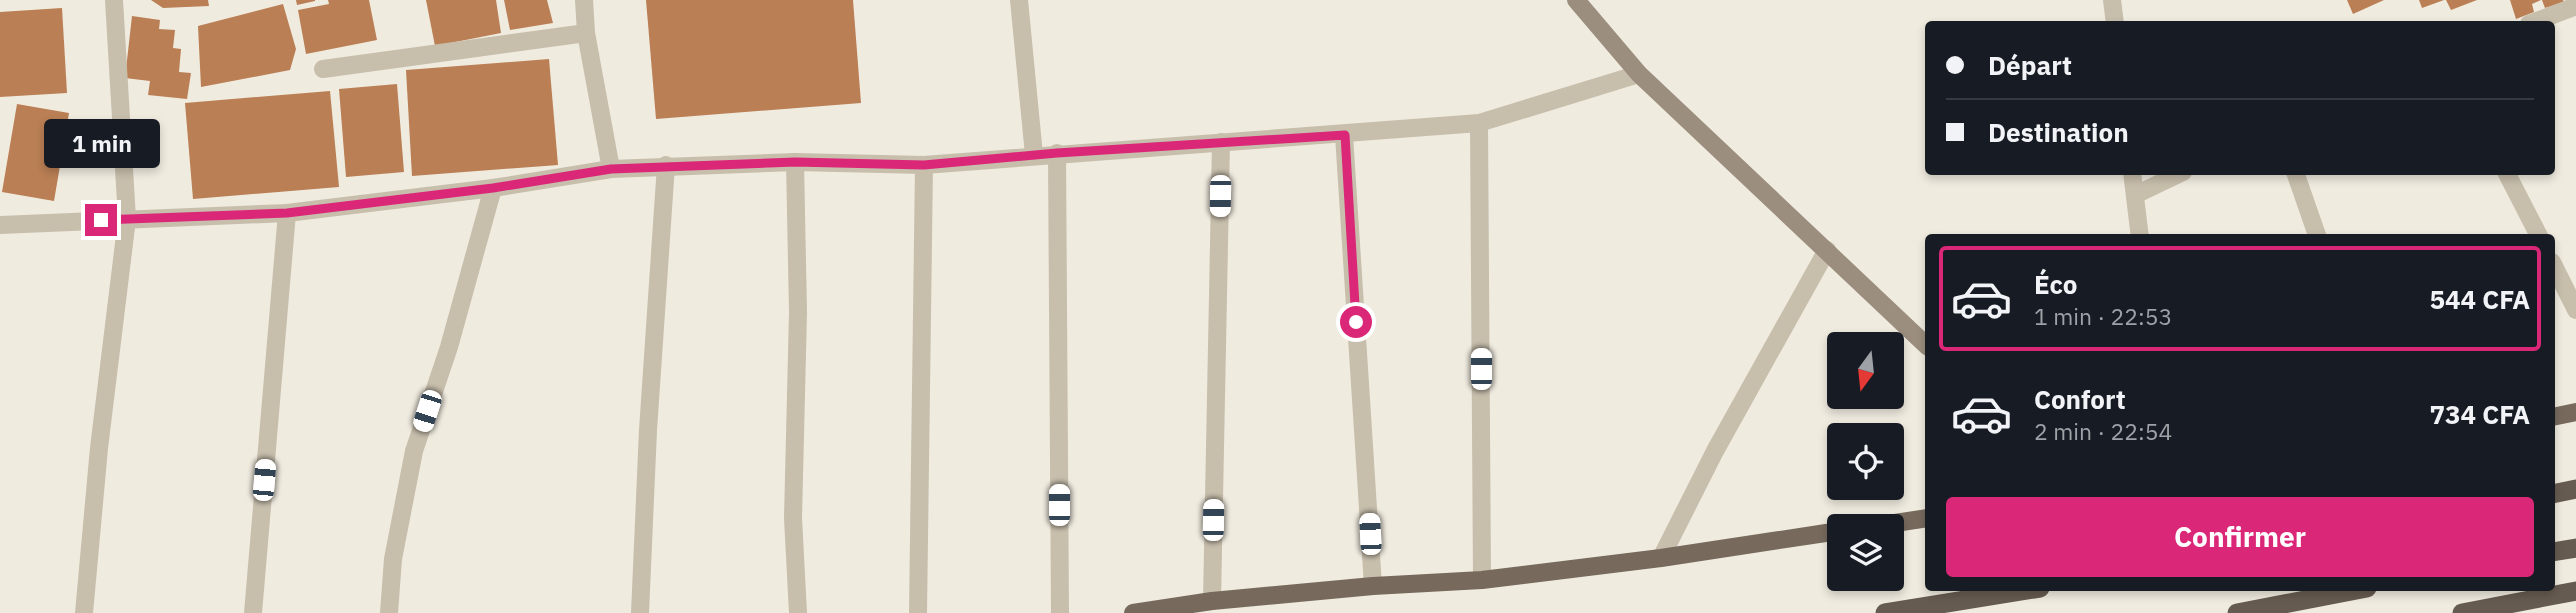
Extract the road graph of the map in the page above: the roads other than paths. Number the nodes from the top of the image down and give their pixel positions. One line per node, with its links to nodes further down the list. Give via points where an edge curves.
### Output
1 (114, 0): 28 (street)
2 (584, 0): 9 (street)
3 (1019, 0): 16 (street)
4 (1576, 0): 11 (main road)
5 (2117, 2): 7 (street)
6 (2576, 6): 8 (street)
7 (2115, 21)
8 (2537, 21)
9 (586, 33): 10 (street); 20 (street)
10 (323, 69)
11 (1639, 74): 12 (street); 33 (main road)
12 (1479, 123): 13 (street); 47 (street)
13 (1345, 135): 14 (street); 48 (street)
14 (1221, 142): 15 (street); 52 (street)
15 (1057, 153): 16 (street); 59 (street)
16 (1034, 155): 19 (street)
17 (795, 162): 18 (street); 19 (street); 57 (street, via 798,312 793,518)
18 (666, 165): 20 (street); 56 (street)
19 (924, 165): 58 (street)
20 (611, 169): 25 (street)
21 (2132, 175): 26 (street)
22 (2177, 175): 26 (street)
23 (2296, 175): 31 (street)
24 (2508, 175): 32 (street)
25 (493, 188): 27 (street); 55 (street, via 414,452 393,559)
26 (2134, 195): 30 (street)
27 (287, 213): 28 (street); 54 (street)
28 (127, 219): 29 (street); 53 (street)
29 (0, 225)
30 (2139, 234)
31 (2317, 234)
32 (2538, 234)
33 (1827, 250): 36 (main road); 46 (street)
34 (2555, 268): 35 (street)
35 (2576, 310)
36 (1925, 344)
37 (2576, 412): 38 (main road)
38 (2555, 416)
39 (2576, 489): 40 (highway)
40 (2555, 493)
41 (1925, 518): 42 (main road)
42 (1904, 522)
43 (1827, 533): 46 (main road)
44 (2576, 548): 45 (highway)
45 (2555, 552)
46 (1661, 558): 47 (main road)
47 (1482, 580): 48 (main road)
48 (1373, 586): 52 (main road)
49 (2576, 590): 63 (highway)
50 (2021, 591): 61 (highway)
51 (2351, 591): 62 (highway)
52 (1212, 600): 60 (main road)
53 (84, 613)
54 (253, 613)
55 (388, 613)
56 (640, 613)
57 (798, 613)
58 (918, 613)
59 (1060, 613)
60 (1133, 613)
61 (1885, 613)
62 (2237, 613)
63 (2462, 613)

